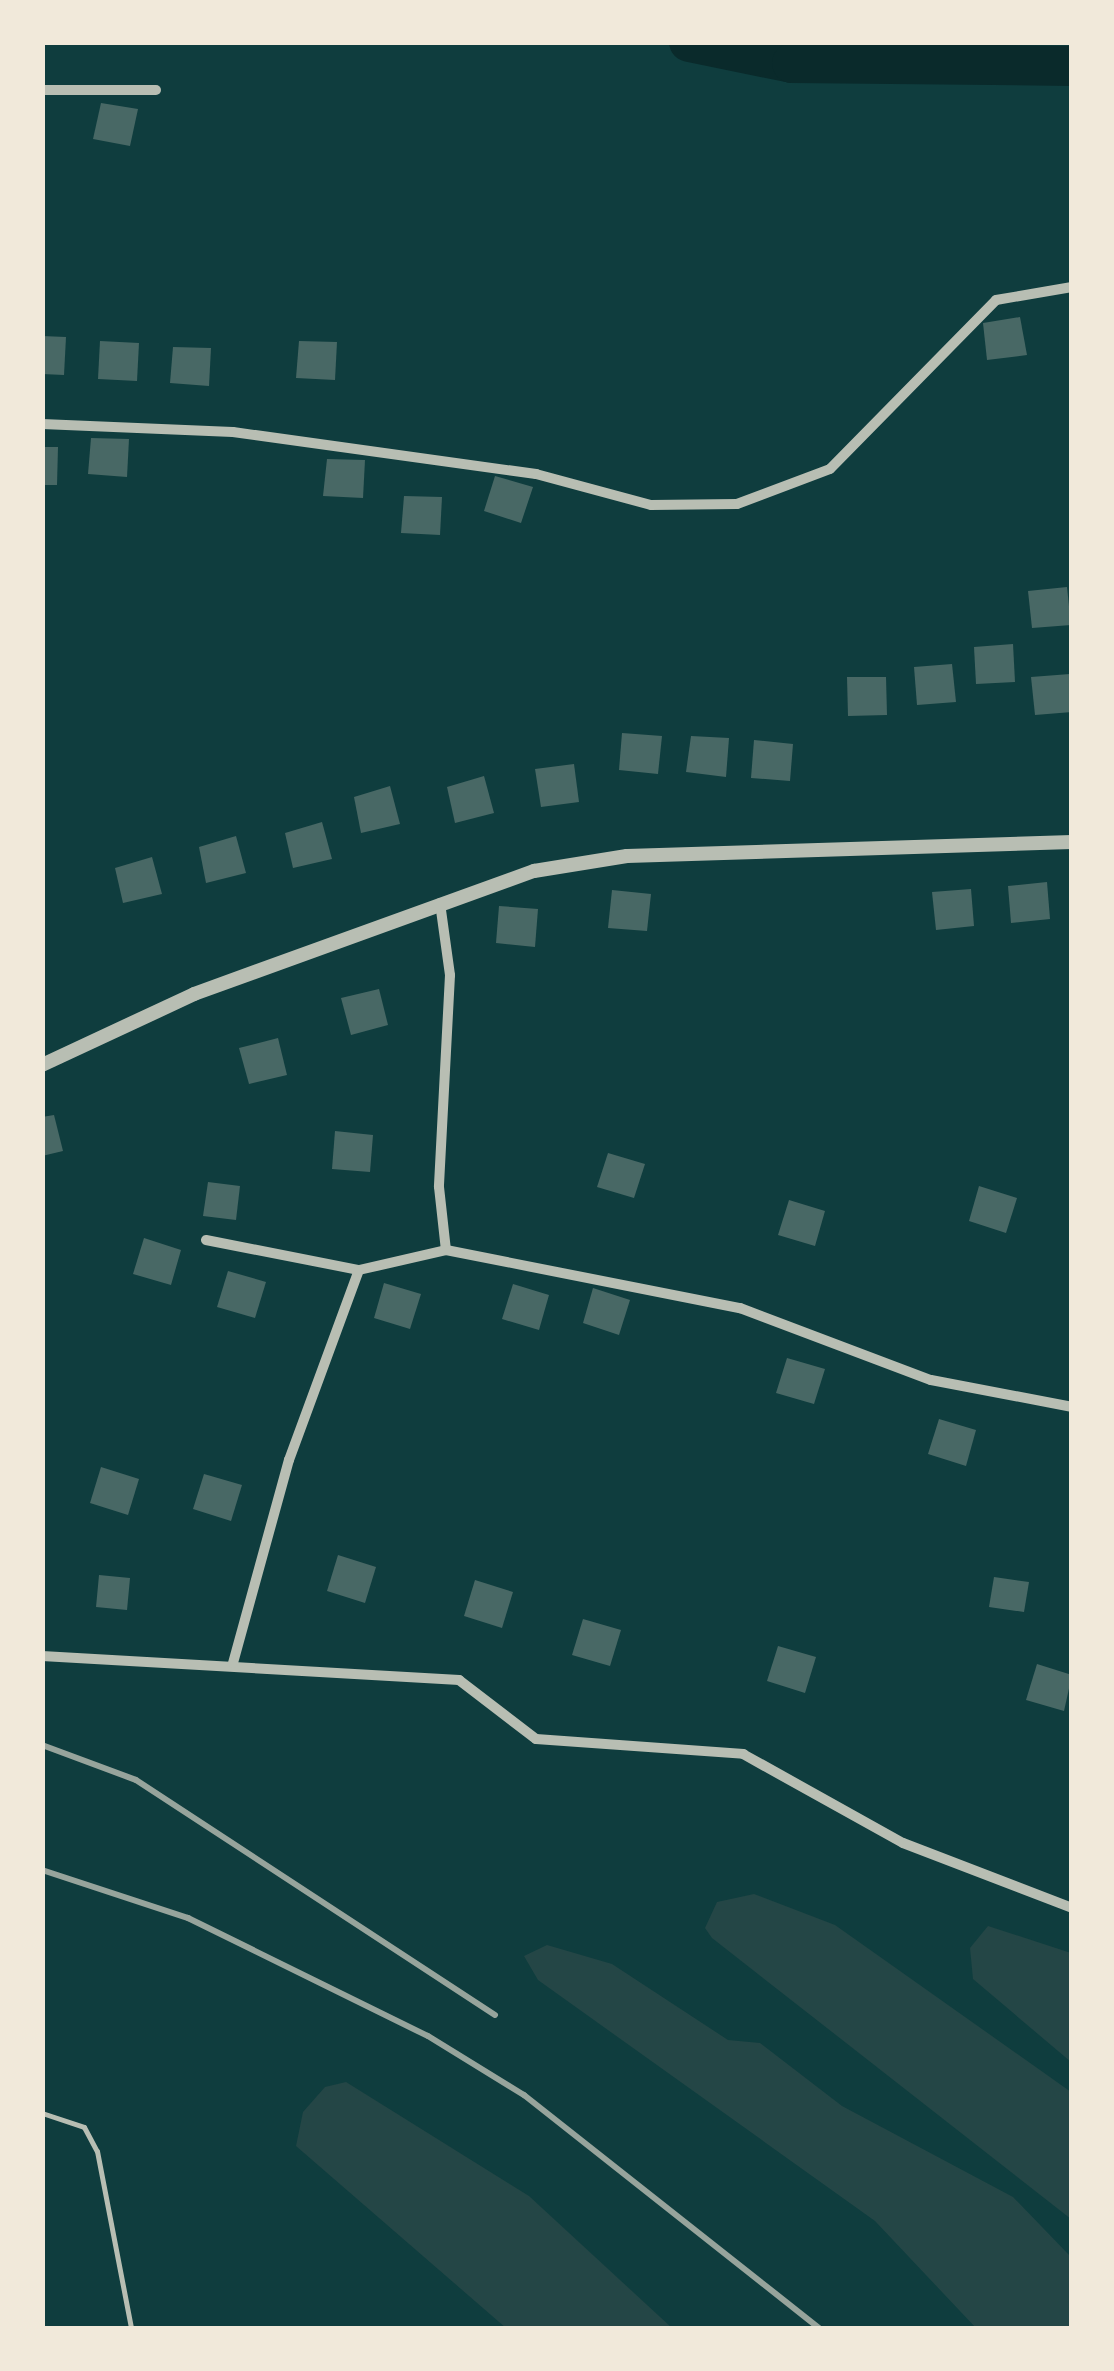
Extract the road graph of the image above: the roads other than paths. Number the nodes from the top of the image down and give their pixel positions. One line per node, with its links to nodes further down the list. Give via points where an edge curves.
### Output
1 (42, 90): 2 (street)
2 (156, 90)
3 (1072, 287): 4 (street, via 996,300 830,469 737,504 650,506 536,474 232,432)
4 (42, 424)
5 (1072, 842): 6 (street, via 627,856)
6 (439, 898): 7 (street, via 194,994); 9 (street, via 450,975 438,1188)
7 (42, 1065)
8 (206, 1240): 10 (street)
9 (446, 1250): 10 (street); 11 (street, via 740,1308 931,1380)
10 (359, 1270): 13 (street, via 289,1460)
11 (1072, 1407)
12 (42, 1656): 13 (street)
13 (233, 1663): 14 (street, via 459,1680 536,1739 743,1754 903,1843)
14 (1072, 1908)
15 (42, 2113): 16 (lane, via 84,2127 97,2151)
16 (131, 2328)

